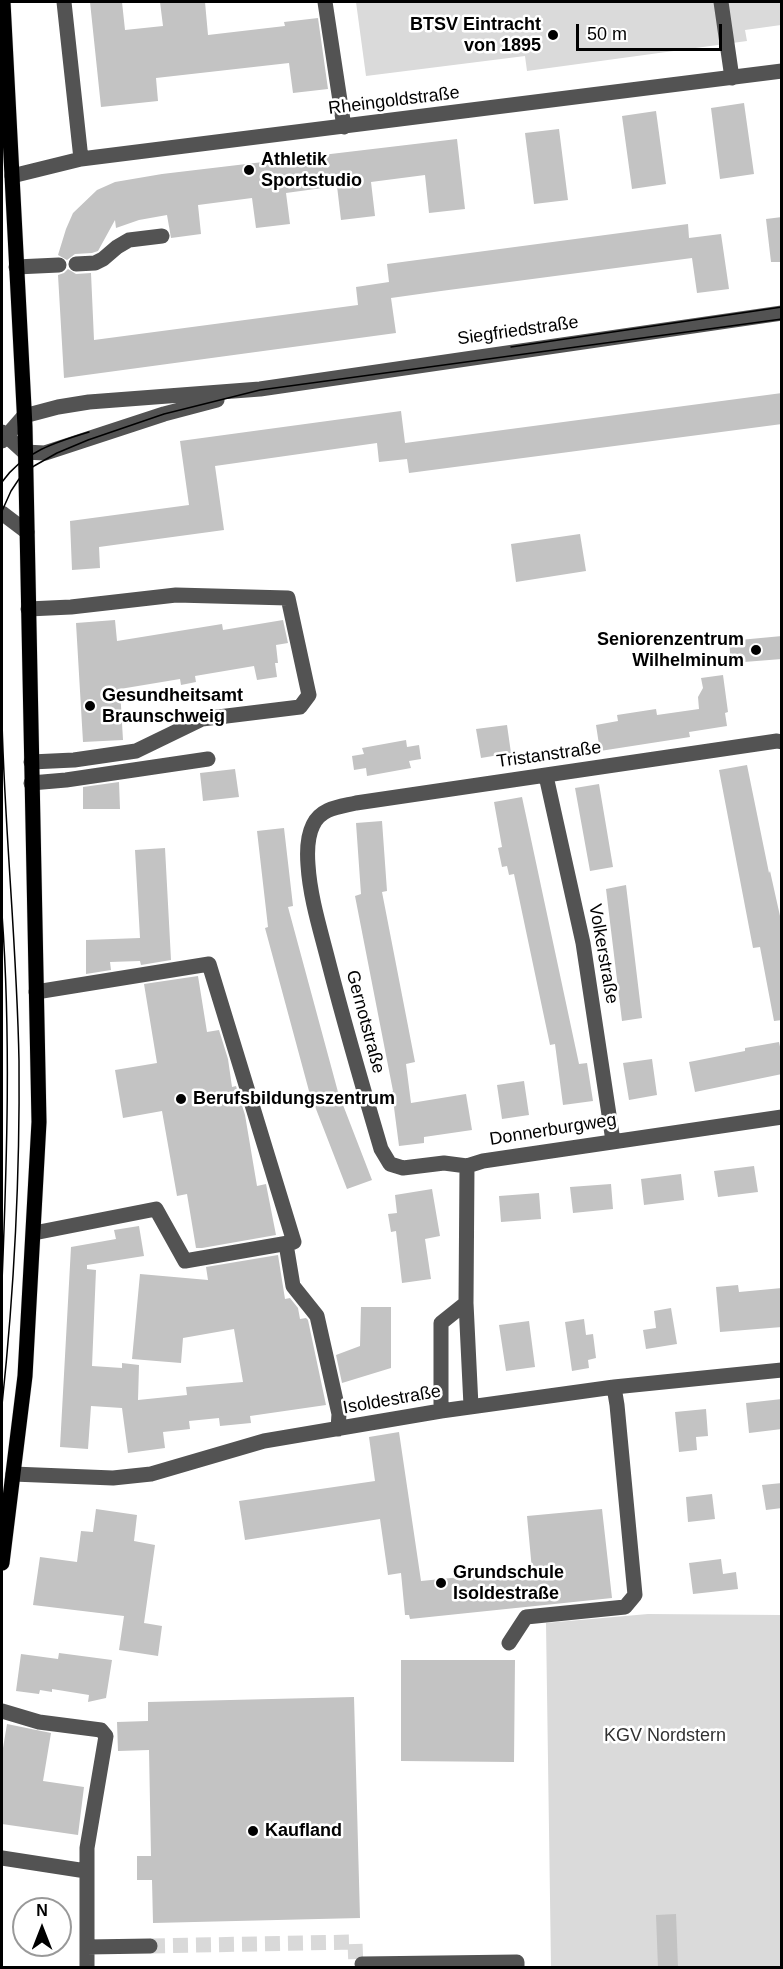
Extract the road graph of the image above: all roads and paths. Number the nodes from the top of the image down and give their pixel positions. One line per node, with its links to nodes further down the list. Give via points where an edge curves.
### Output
1 (3, 2): 9 (main road)
2 (64, 2): 8 (street)
3 (323, 2): 7 (street)
4 (721, 2): 6 (street)
5 (782, 72): 6 (street, Rheingoldstraße)
6 (732, 78): 7 (street, Rheingoldstraße)
7 (344, 127): 8 (street, Rheingoldstraße)
8 (81, 159): 9 (street, Rheingoldstraße)
9 (12, 176): 13 (main road)
10 (162, 236): 11 (street, via 129,240 104,260)
11 (76, 264)
12 (59, 265): 13 (street)
13 (16, 267): 17 (main road)
14 (782, 313): 15 (street, Siegfriedstraße)
15 (260, 389): 16 (street, Siegfriedstraße); 18 (street, Siegfriedstraße)
16 (134, 399): 17 (street, Siegfriedstraße, via 89,402); 18 (street, via 142,414)
17 (24, 416): 19 (street); 20 (main road)
18 (140, 422): 20 (street, Siegfriedstraße, via 45,453)
19 (3, 437): 20 (street)
20 (24, 452): 22 (main road)
21 (2, 513): 22 (street)
22 (27, 532): 23 (main road)
23 (28, 609): 26 (main road); 26 (street, via 176,595 288,598 309,695 300,707 202,719 136,751)
24 (782, 742): 27 (street, Tristanstraße)
25 (208, 759): 28 (street)
26 (31, 762): 28 (main road)
27 (546, 776): 29 (street, Tristanstraße, via 356,803); 32 (street, Volkerstraße, via 583,944)
28 (31, 783): 30 (main road)
29 (322, 813): 33 (street, Gernotstraße, via 308,840 308,867 319,922 381,1149 390,1164 403,1168 444,1163)
30 (36, 992): 34 (main road, via 39,1122); 35 (street, via 209,964 294,1242)
31 (782, 1117): 32 (street, Donnerburgweg)
32 (613, 1141): 33 (street, Donnerburgweg)
33 (467, 1166): 36 (street)
34 (34, 1233): 35 (street, via 156,1209 184,1261); 42 (main road, via 25,1376)
35 (286, 1244): 41 (street, via 293,1286 317,1316 339,1414)
36 (466, 1303): 39 (street); 40 (street, via 441,1323)
37 (782, 1370): 38 (street, Isoldestraße)
38 (614, 1387): 39 (street, Isoldestraße); 44 (street, via 635,1594 625,1607 526,1617)
39 (471, 1406): 40 (street, Isoldestraße)
40 (441, 1411): 41 (street, Isoldestraße)
41 (338, 1429): 42 (street, Isoldestraße, via 264,1441 152,1474 113,1478)
42 (13, 1474): 43 (main road)
43 (2, 1563)
44 (508, 1643)
45 (2, 1711): 47 (street, via 39,1722 101,1730 106,1737)
46 (2, 1858): 47 (street)
47 (86, 1871): 49 (street)
48 (150, 1946): 49 (street)
49 (87, 1947): 51 (street)
50 (362, 1964): 52 (street, via 516,1962)
51 (87, 1968)
52 (517, 1968)

